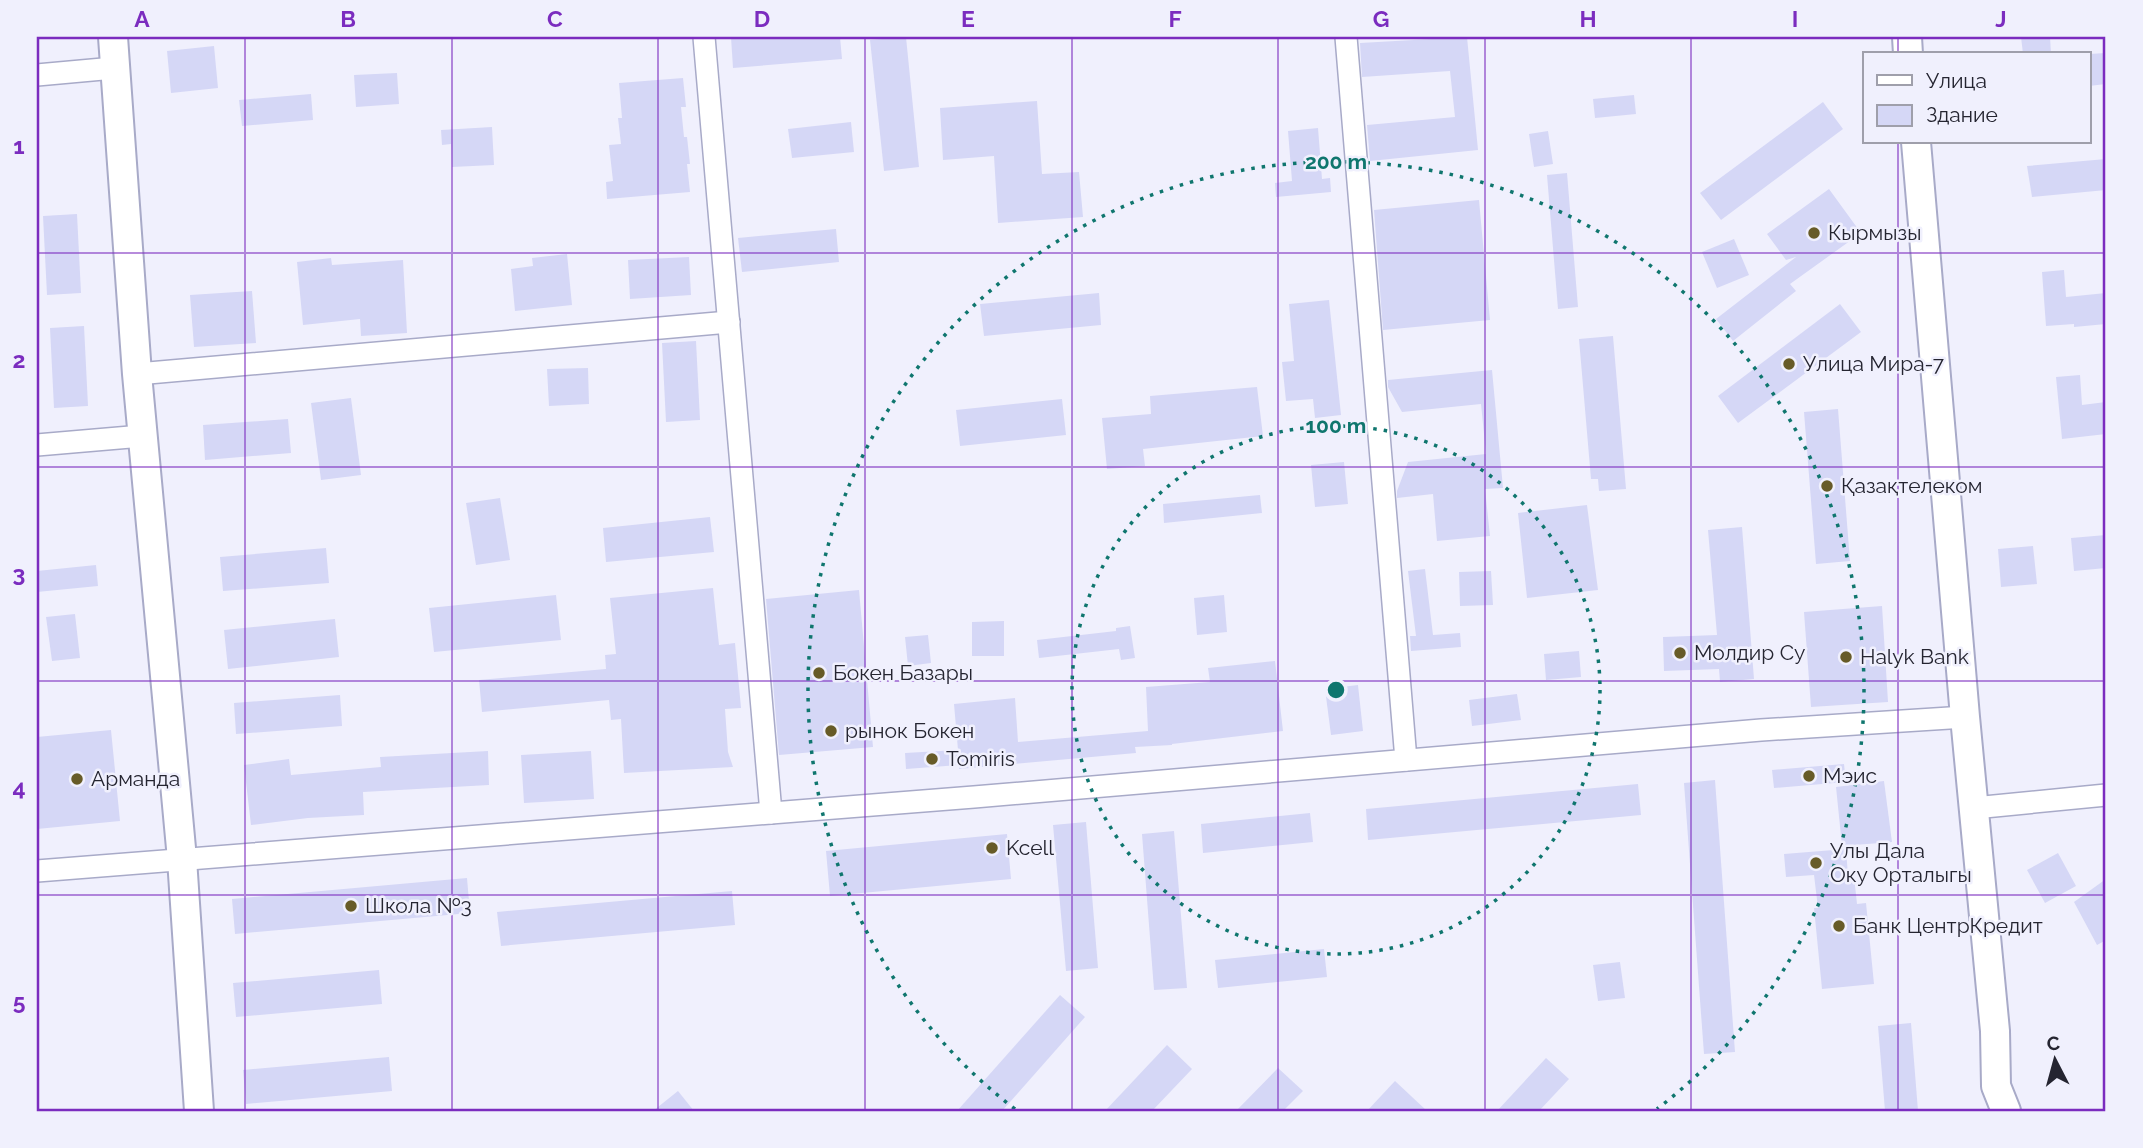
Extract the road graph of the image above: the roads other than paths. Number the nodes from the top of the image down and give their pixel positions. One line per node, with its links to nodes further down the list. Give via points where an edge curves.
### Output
1 (113, 37): 4 (street)
2 (704, 37): 7 (street)
3 (1346, 37): 12 (street)
4 (114, 68): 5 (street); 8 (street)
5 (37, 75)
6 (1916, 144): 11 (street)
7 (729, 322): 8 (street); 15 (street)
8 (137, 374): 9 (street)
9 (142, 436): 10 (street); 16 (street)
10 (37, 445)
11 (1965, 717): 12 (street); 14 (street)
12 (1406, 760): 15 (street)
13 (2106, 795): 14 (street)
14 (1974, 808): 19 (street, via 1996,1086)
15 (771, 813): 16 (street)
16 (182, 859): 17 (street); 18 (street)
17 (37, 871)
18 (200, 1111)
19 (2006, 1111)

